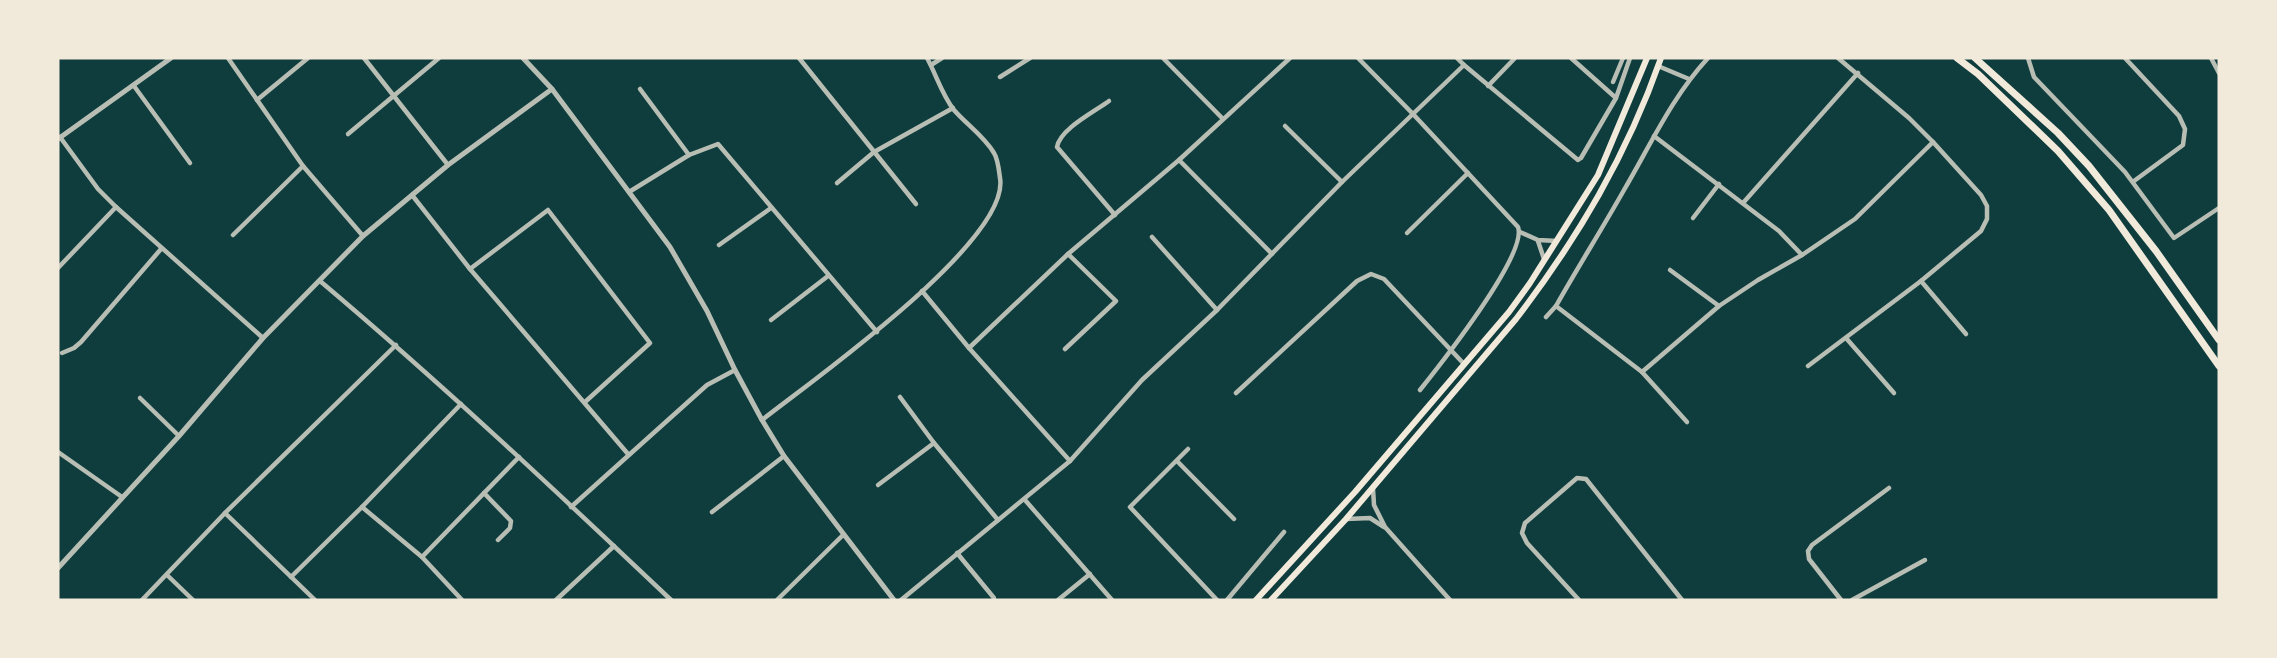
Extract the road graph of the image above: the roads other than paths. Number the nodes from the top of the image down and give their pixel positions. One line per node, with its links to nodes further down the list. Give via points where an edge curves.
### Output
1 (171, 58): 36 (street)
2 (228, 58): 42 (street)
3 (308, 58): 42 (street)
4 (364, 58): 40 (street)
5 (439, 58): 40 (street)
6 (523, 58): 38 (street)
7 (799, 58): 52 (street)
8 (927, 58): 28 (street)
9 (942, 58): 28 (street)
10 (1031, 58): 33 (street)
11 (1163, 58): 46 (street)
12 (1290, 58): 46 (street)
13 (1358, 58): 45 (street)
14 (1457, 58): 29 (street)
15 (1515, 58): 37 (street)
16 (1571, 58): 41 (street)
17 (1623, 58): 35 (street)
18 (1630, 58): 41 (street)
19 (1647, 58): 78 (main road, via 1598,175)
20 (1661, 58): 30 (main road)
21 (1708, 58): 34 (street)
22 (1838, 58): 31 (street)
23 (1957, 58): 109 (main road, via 2058,151 2109,210)
24 (1975, 58): 101 (main road, via 2089,166)
25 (2028, 58): 59 (street, via 2034,77)
26 (2125, 58): 59 (street, via 2179,116 2185,129 2183,145)
27 (2211, 58): 32 (street)
28 (931, 65): 44 (street)
29 (1464, 65): 37 (street); 45 (street)
30 (1658, 66): 34 (street); 131 (main road, via 1608,181 1572,242 1516,319)
31 (1858, 73): 51 (street); 65 (street)
32 (2219, 73)
33 (1000, 77)
34 (1689, 79): 49 (street)
35 (1613, 82)
36 (134, 86): 50 (street); 55 (street)
37 (1488, 86): 41 (street, via 1575,159 1581,158)
38 (552, 89): 56 (street); 63 (street)
39 (640, 89): 53 (street)
40 (394, 96): 48 (street); 56 (street)
41 (1616, 98)
42 (257, 100): 57 (street)
43 (1109, 101): 70 (street, via 1064,132 1057,147)
44 (953, 108): 52 (street); 91 (street, via 995,154 1001,183 993,212 976,236)
45 (1413, 114): 58 (street); 60 (street)
46 (1223, 119): 54 (street)
47 (1285, 126): 60 (street)
48 (348, 134)
49 (1654, 136): 62 (street); 92 (street)
50 (59, 138): 67 (street)
51 (1933, 142): 83 (street, via 1856,219); 90 (street, via 1982,195 1987,219 1981,231)
52 (874, 152): 61 (street); 66 (street)
53 (689, 155): 63 (street); 68 (street, via 718,144)
54 (1179, 160): 70 (street); 82 (street)
55 (190, 163)
56 (448, 165): 64 (street)
57 (303, 166): 74 (street); 75 (street)
58 (1468, 173): 72 (street); 73 (street)
59 (2133, 181): 69 (street, via 2174,239)
60 (1342, 182): 82 (street)
61 (836, 183)
62 (1719, 184): 65 (street); 71 (street)
63 (629, 191): 110 (street, via 670,247)
64 (412, 195): 75 (street); 86 (street)
65 (1743, 202): 83 (street)
66 (916, 204)
67 (116, 207): 80 (street); 85 (street)
68 (771, 208): 79 (street); 88 (street)
69 (2219, 208)
70 (1115, 215): 81 (street)
71 (1693, 218)
72 (1519, 229): 77 (street); 105 (street, via 1516,247 1499,279)
73 (1407, 233)
74 (233, 235)
75 (363, 236): 89 (street)
76 (1152, 237): 94 (street)
77 (1538, 240): 78 (street); 84 (street)
78 (1558, 241): 84 (main road)
79 (719, 245)
80 (162, 249): 99 (street); 106 (street, via 81,342)
81 (1068, 254): 103 (street); 104 (street, via 1116,301)
82 (1272, 254): 94 (street)
83 (1802, 255): 93 (street)
84 (1545, 260): 107 (main road, via 1509,312)
85 (58, 268)
86 (470, 269): 117 (street); 117 (street, via 548,210 650,343)
87 (1670, 270): 93 (street)
88 (828, 276): 96 (street); 97 (street)
89 (320, 281): 99 (street); 102 (street)
90 (1921, 281): 98 (street); 100 (street)
91 (922, 291): 97 (street); 103 (street)
92 (1556, 306): 95 (street); 111 (street)
93 (1719, 306): 111 (street)
94 (1217, 310): 128 (street, via 1142,380)
95 (1546, 317)
96 (771, 320)
97 (877, 332): 119 (street)
98 (1966, 334)
99 (263, 338): 121 (street)
100 (1846, 338): 108 (street); 114 (street)
101 (2219, 340)
102 (396, 345): 118 (street); 139 (street)
103 (969, 348): 128 (street)
104 (1065, 349)
105 (1451, 350): 107 (street); 112 (street); 113 (street, via 1384,279 1371,274 1357,281)
106 (62, 353)
107 (1464, 364): 171 (main road)
108 (1808, 366)
109 (2219, 366)
110 (735, 370): 119 (street); 125 (street, via 707,385)
111 (1642, 372): 120 (street)
112 (1420, 390)
113 (1236, 393)
114 (1894, 393)
115 (900, 397): 122 (street)
116 (140, 398): 121 (street)
117 (585, 402): 125 (street)
118 (461, 404): 127 (street); 137 (street)
119 (762, 420): 126 (street)
120 (1687, 422)
121 (179, 436): 134 (street)
122 (934, 443): 130 (street); 142 (street)
123 (1188, 449): 129 (street)
124 (58, 453): 134 (street)
125 (628, 454): 136 (street)
126 (785, 456): 138 (street); 145 (street)
127 (519, 457): 133 (street); 136 (street)
128 (1070, 461): 135 (street)
129 (1177, 461): 140 (street); 169 (street, via 1130,507)
130 (878, 485)
131 (1373, 488): 141 (main road); 143 (street, via 1374,506)
132 (1889, 488): 176 (street, via 1809,548 1809,559)
133 (484, 493): 146 (street, via 511,521); 149 (street)
134 (122, 496): 151 (street)
135 (1025, 500): 142 (street); 152 (street)
136 (572, 506): 147 (street)
137 (362, 507): 149 (street); 154 (street)
138 (712, 512)
139 (225, 513): 153 (street); 154 (street)
140 (1234, 519)
141 (1346, 519): 143 (street, via 1370,518); 172 (main road)
142 (998, 520): 148 (street)
143 (1385, 527): 173 (street)
144 (1284, 532): 170 (street)
145 (843, 535): 155 (street); 165 (street)
146 (498, 540)
147 (614, 546): 161 (street); 162 (street)
148 (957, 553): 156 (street); 166 (street)
149 (422, 557): 160 (street)
150 (1925, 561): 177 (street)
151 (59, 564)
152 (1090, 574): 167 (street); 168 (street)
153 (167, 575): 157 (street); 158 (street)
154 (291, 577): 159 (street)
155 (782, 595): 163 (street); 164 (street)
156 (994, 598)
157 (142, 600)
158 (193, 600)
159 (316, 600)
160 (463, 600)
161 (556, 600)
162 (671, 600)
163 (777, 600)
164 (787, 600)
165 (894, 600)
166 (901, 600)
167 (1058, 600)
168 (1112, 600)
169 (1217, 600)
170 (1227, 600)
171 (1256, 600)
172 (1271, 600)
173 (1450, 600)
174 (1579, 600): 175 (street, via 1522,533 1525,523 1577,478 1586,479)
175 (1682, 600)
176 (1841, 600)
177 (1852, 600)

